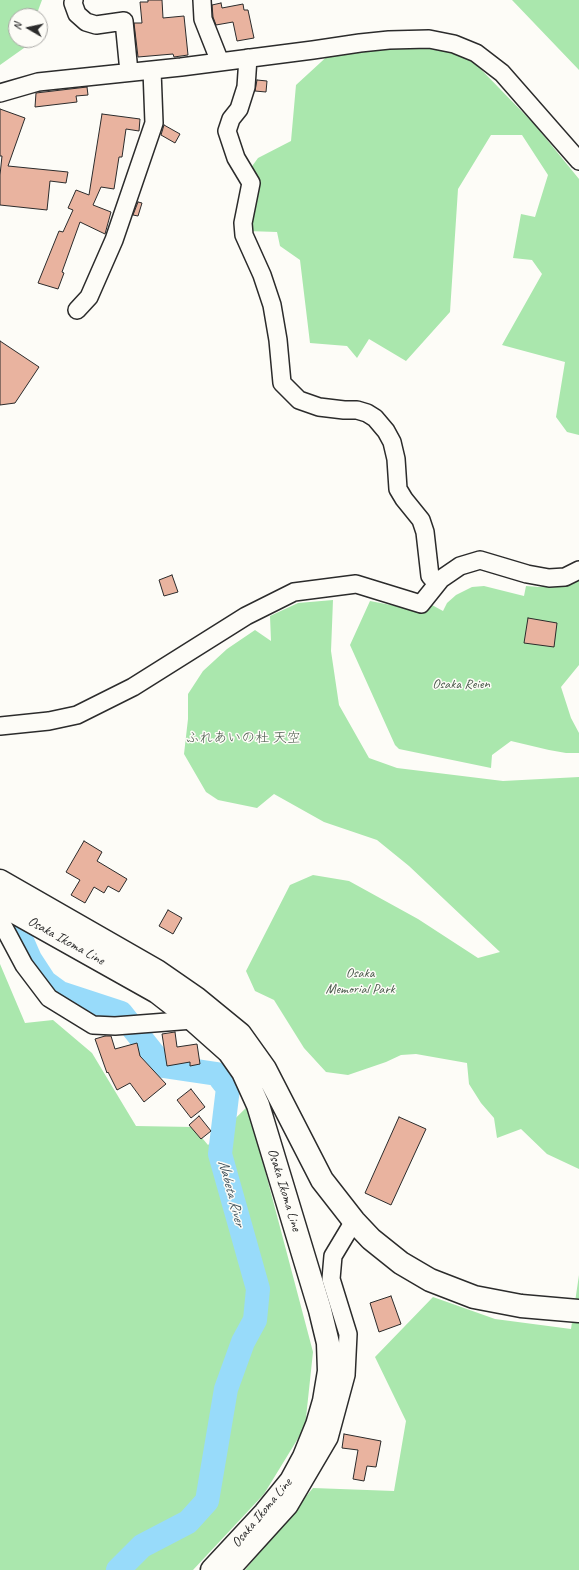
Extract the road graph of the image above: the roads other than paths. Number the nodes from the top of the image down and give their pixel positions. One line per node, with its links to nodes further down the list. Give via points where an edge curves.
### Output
1 (74, 0): 6 (street, via 77,14 86,22 96,24 124,21)
2 (202, 0): 4 (street, via 203,19)
3 (248, 58): 4 (street); 8 (street, via 389,40 429,39 454,44 476,53 502,73); 11 (street, via 246,87 227,131 236,158 251,183 243,223 244,235 272,305 282,383 298,400 319,407 367,413 386,431 396,459 398,489 421,520 425,532 430,576)
4 (220, 62): 5 (street)
5 (152, 70): 6 (street); 9 (street, via 154,123 114,240 89,297)
6 (129, 72): 7 (street, via 38,82)
7 (0, 93)
8 (579, 161)
9 (77, 310)
10 (579, 570): 11 (street, via 565,577 549,578 480,560 460,566)
11 (437, 584): 12 (street, via 421,604 356,584 294,592 246,616 133,687 77,715)
12 (0, 726)
13 (5, 901): 14 (main road, Osaka Ikoma Line, via 157,992); 14 (street, via 24,965 49,998 93,1025 114,1026); 15 (main road, Osaka Ikoma Line, via 157,971 196,998 240,1034 265,1069 322,1180)
14 (194, 1020): 17 (main road, Osaka Ikoma Line, via 229,1052 243,1072 258,1105 320,1310 328,1343 329,1371 317,1425 291,1481)
15 (354, 1221): 16 (main road, Osaka Ikoma Line, via 371,1239 401,1263 430,1280 474,1297 522,1306); 18 (street, via 333,1256 331,1279 348,1334 346,1375 329,1438 288,1506)
16 (579, 1311)
17 (212, 1570)
18 (231, 1570)

